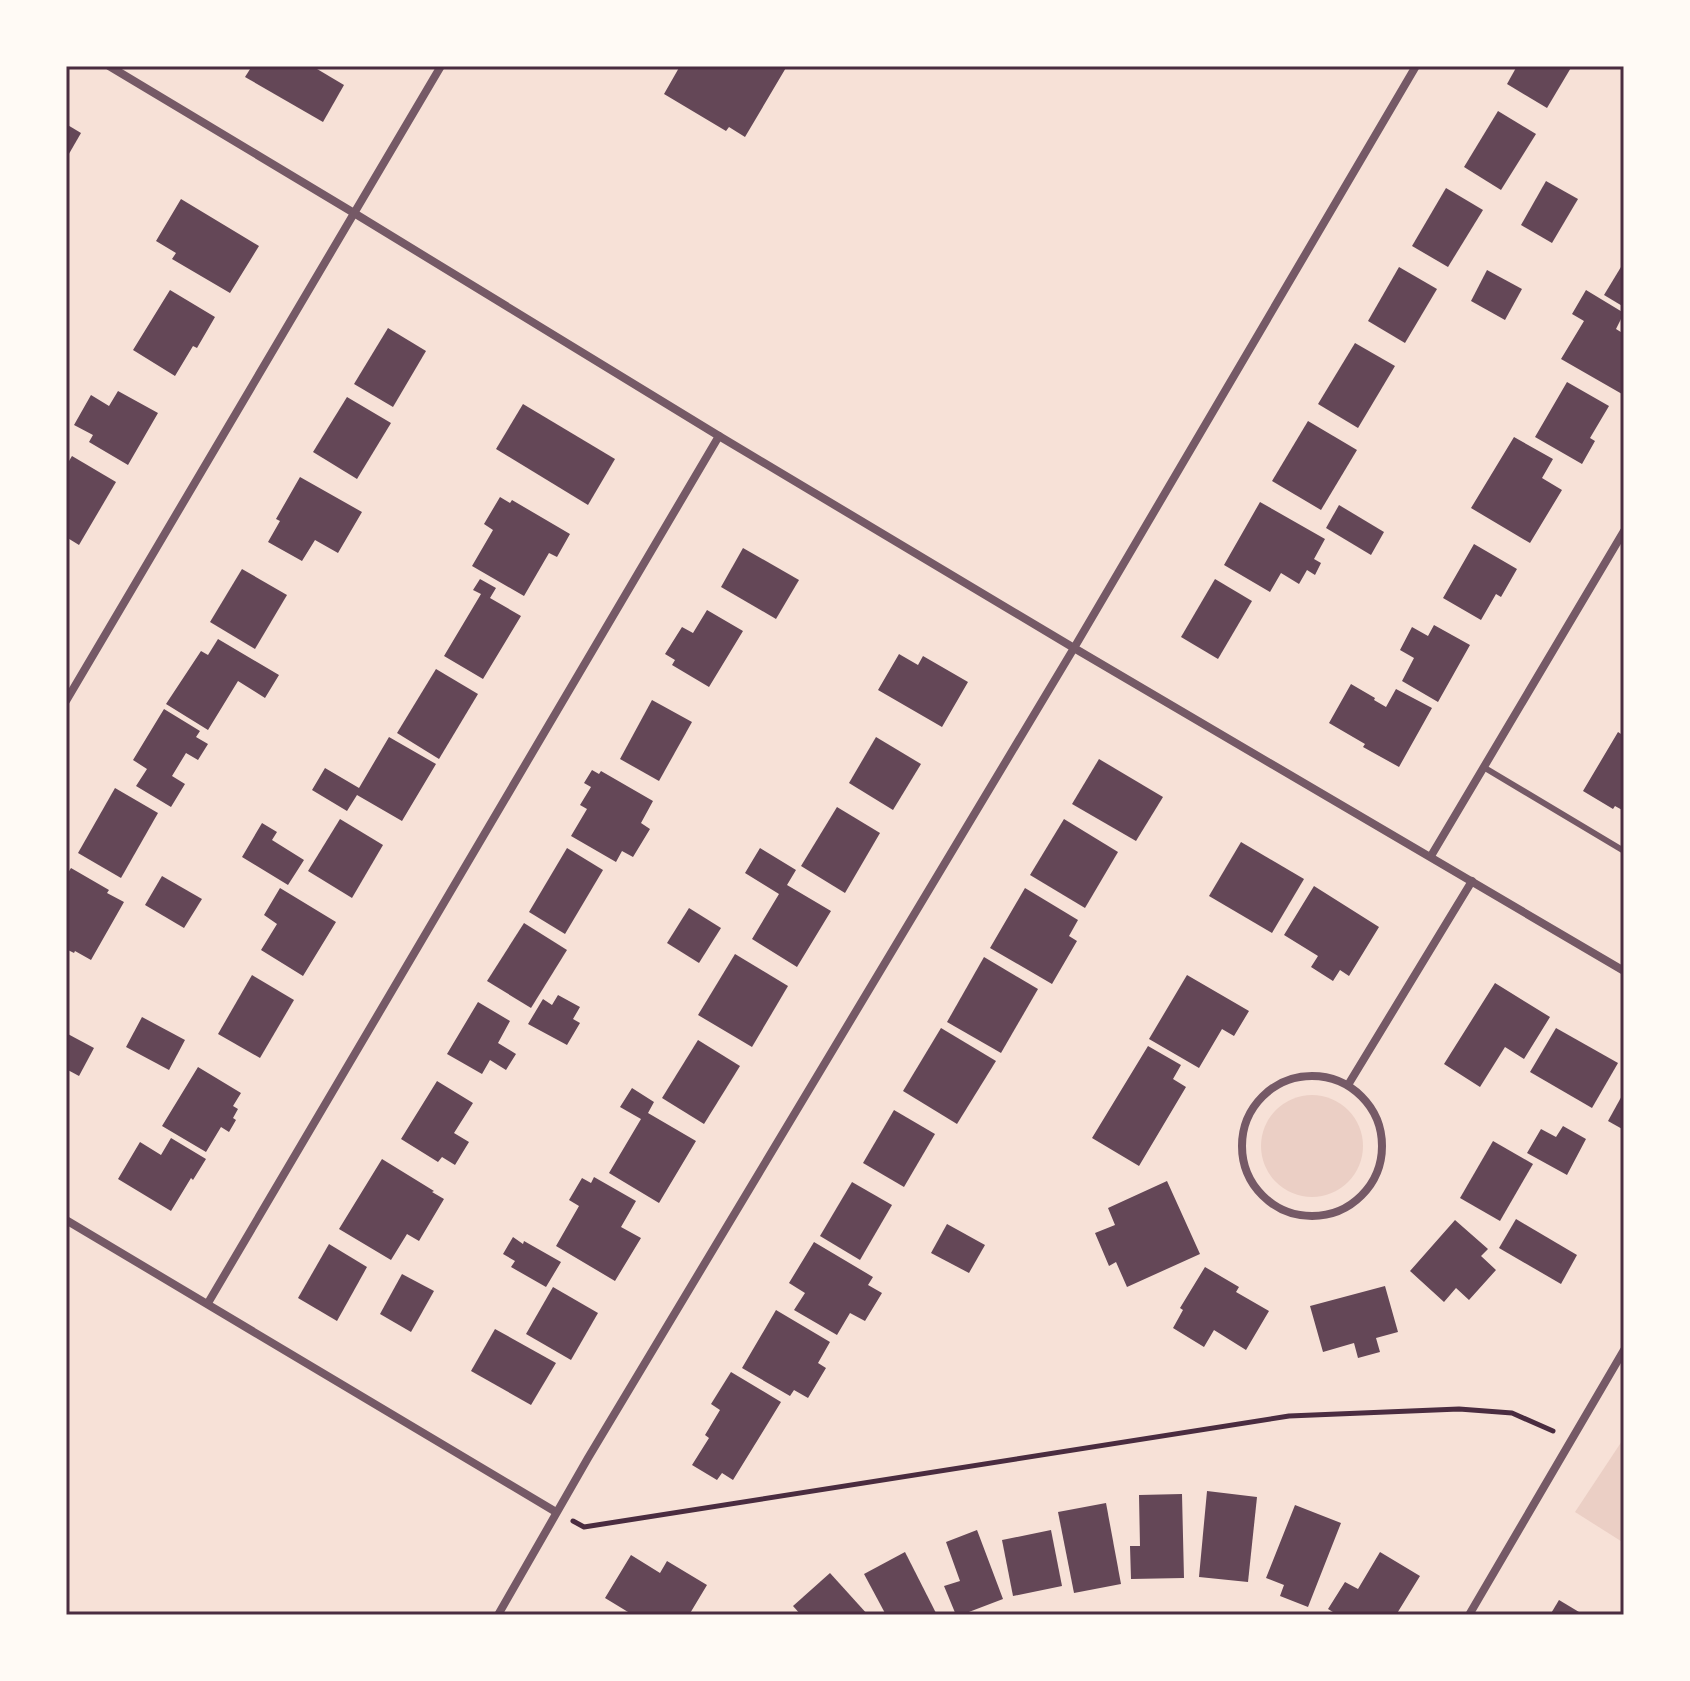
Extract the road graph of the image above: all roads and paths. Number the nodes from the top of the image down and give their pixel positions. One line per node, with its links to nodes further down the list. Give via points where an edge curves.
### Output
1 (109, 66): 4 (street)
2 (441, 66): 4 (street)
3 (1416, 66): 7 (street)
4 (354, 213): 5 (street); 8 (street)
5 (719, 436): 7 (street); 16 (street)
6 (1624, 531): 9 (street)
7 (1074, 648): 11 (street); 19 (street)
8 (66, 701)
9 (1485, 768): 10 (lane); 11 (street)
10 (1624, 851)
11 (1431, 856): 12 (street)
12 (1472, 881): 13 (street); 14 (street)
13 (1624, 971)
14 (1348, 1085): 14 (street, via 1326,1076 1279,1083 1247,1117 1244,1164 1270,1203 1291,1214 1336,1213 1372,1185 1381,1164 1381,1130 1366,1100)
15 (66, 1220): 16 (street)
16 (208, 1303): 19 (street)
17 (1624, 1350): 18 (street)
18 (1572, 1440): 19 (path, via 1512,1413 1459,1409 1289,1416 584,1527); 21 (street)
19 (556, 1512): 20 (street)
20 (498, 1615)
21 (1469, 1615)

